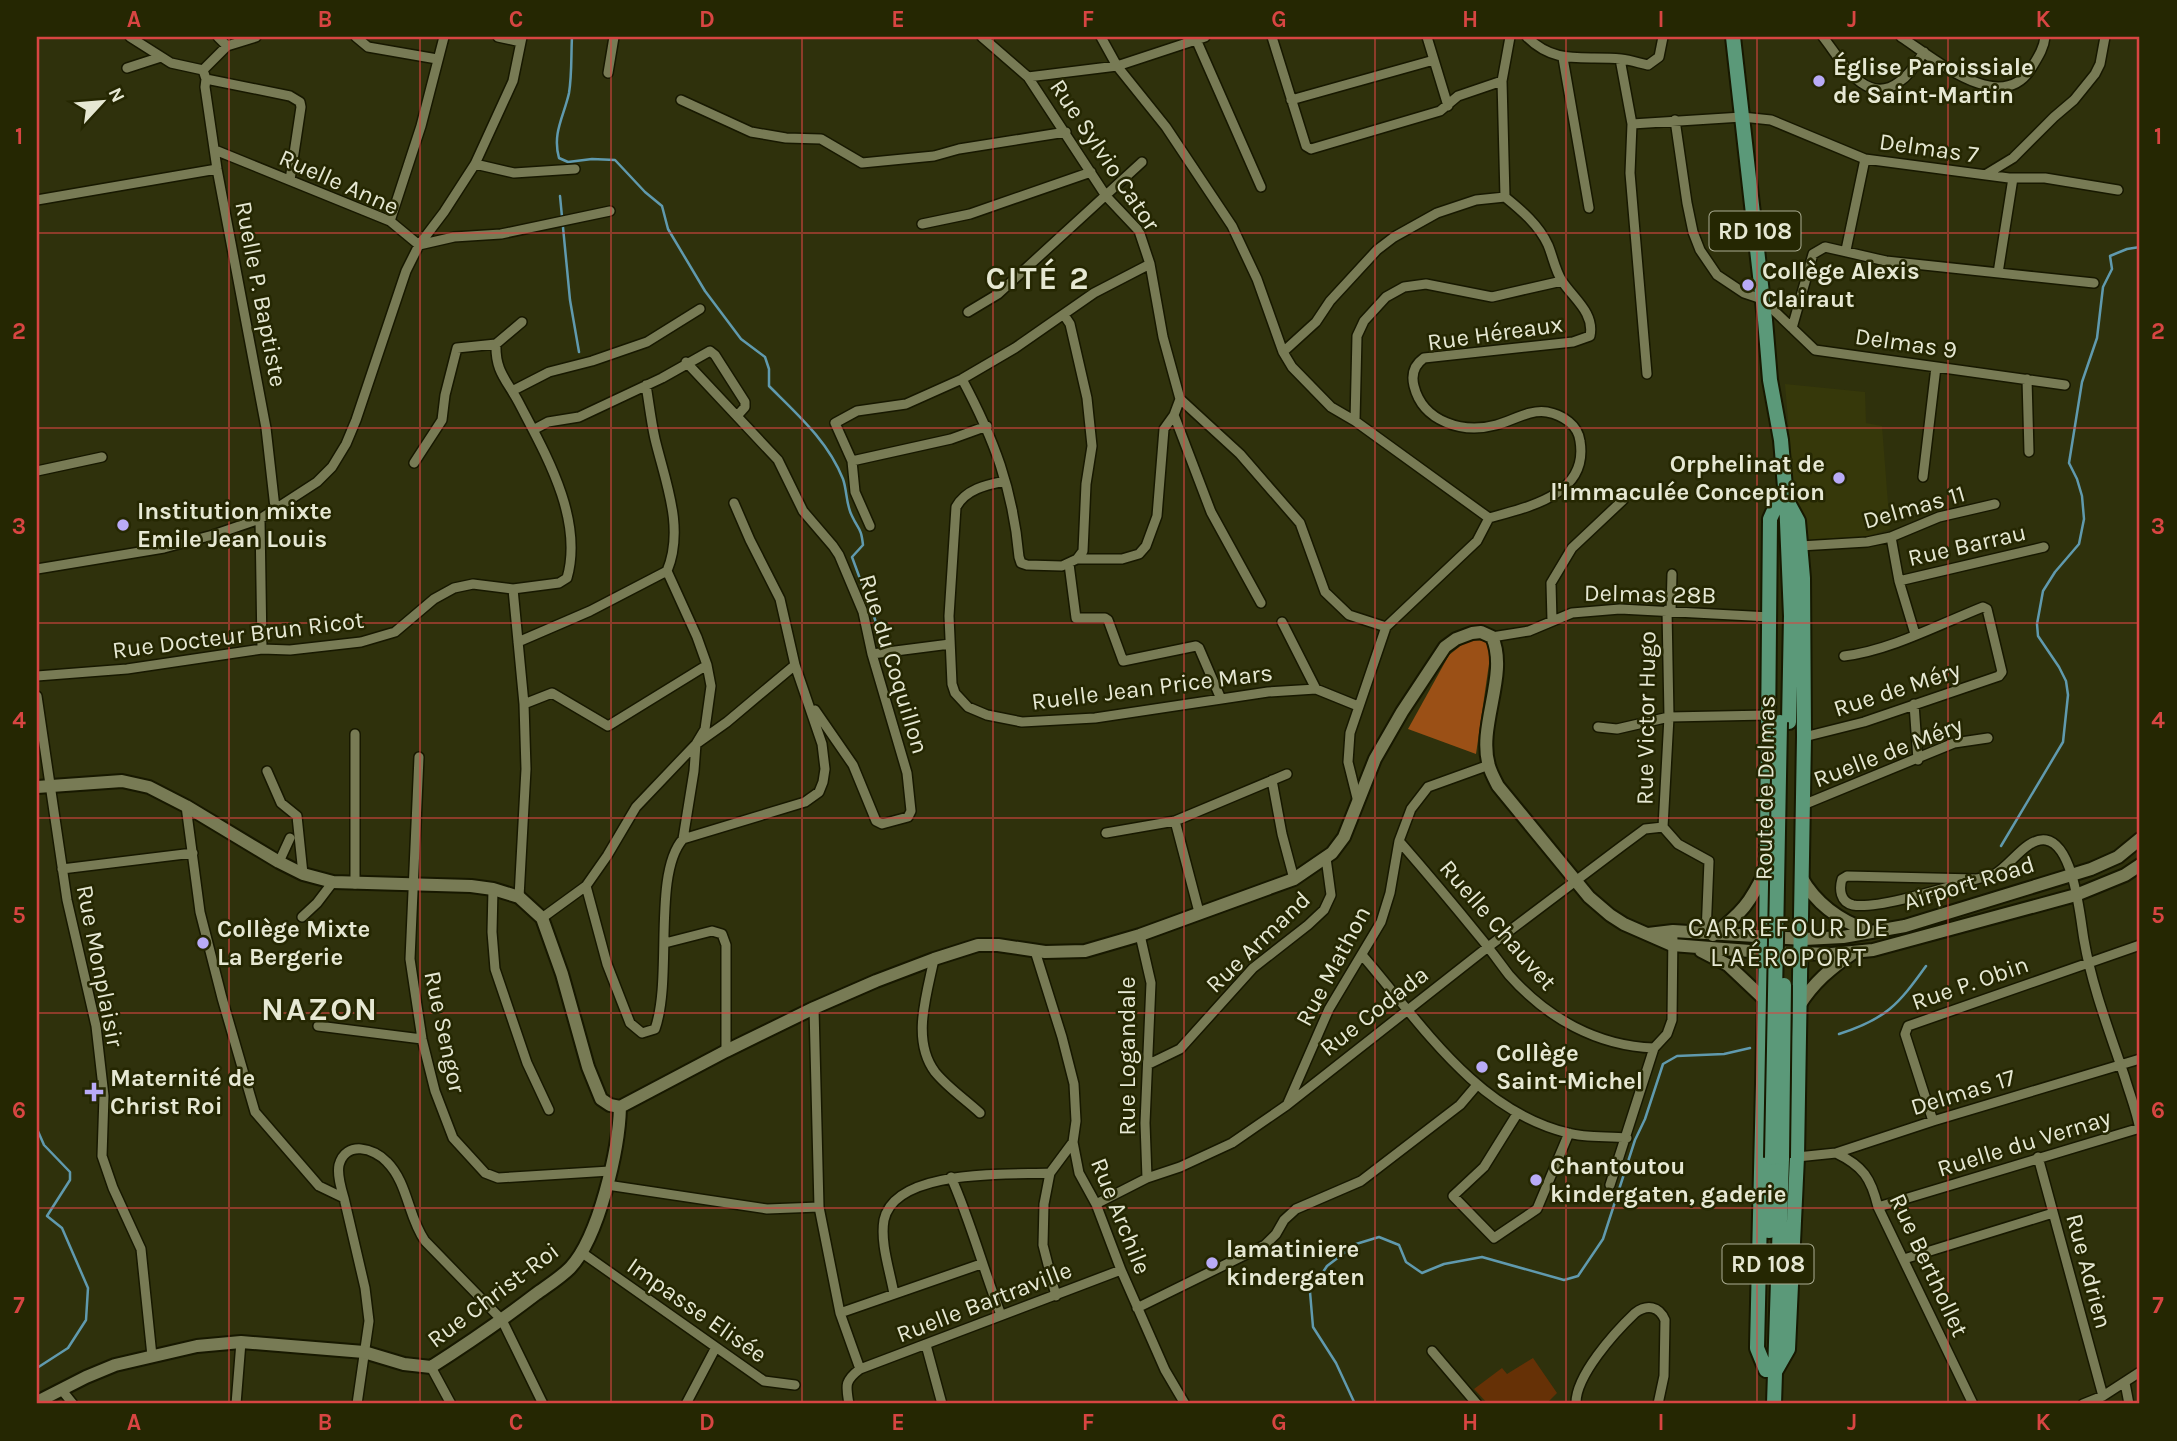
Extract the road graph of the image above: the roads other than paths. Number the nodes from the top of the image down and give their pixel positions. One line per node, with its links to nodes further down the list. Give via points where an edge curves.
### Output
1 (130, 37): 24 (street)
2 (218, 37): 22 (street)
3 (256, 37): 22 (street)
4 (356, 37): 26 (street, via 368,47)
5 (444, 37): 26 (street)
6 (498, 37): 21 (street)
7 (614, 37): 31 (street)
8 (982, 37): 32 (street, Rue Sylvio Cator)
9 (1101, 37): 29 (street)
10 (1272, 37): 36 (street)
11 (1427, 37): 28 (street)
12 (1510, 37): 34 (street)
13 (1527, 37): 25 (street)
14 (1664, 37): 27 (street, via 1659,57 1648,65)
15 (1732, 37): 38 (main road, Route de Delmas / RD 108)
16 (1823, 37): 23 (street, via 1853,76 1878,89 1901,81)
17 (1901, 37): 23 (street)
18 (2045, 37): 23 (street, via 2027,76 1993,89 1963,77)
19 (2105, 37): 49 (street, via 2100,64 2074,100 2013,158)
20 (1199, 38): 29 (street); 52 (street)
21 (521, 39): 45 (street, via 513,81)
22 (227, 46): 33 (street)
23 (1924, 52)
24 (161, 57): 30 (street); 33 (street)
25 (1563, 58): 27 (street); 57 (street)
26 (437, 59): 59 (street)
27 (1620, 59): 40 (street)
28 (1434, 60): 36 (street); 37 (street)
29 (1117, 66): 32 (street); 74 (street, via 1166,127 1231,226 1257,279)
30 (127, 68)
31 (608, 73)
32 (1028, 77): 41 (street, Rue Sylvio Cator)
33 (205, 79): 42 (street, Ruelle P. Baptiste); 51 (street, via 300,102)
34 (1502, 80): 37 (street, via 1458,96); 55 (street)
35 (681, 100): 41 (street, via 751,132 821,139 862,163 934,156)
36 (1291, 100): 37 (street, via 1311,149)
37 (1448, 106)
38 (1742, 117): 39 (street, Delmas 7); 43 (street, Delmas 7, via 1770,120); 67 (main road, Route de Delmas / RD 108)
39 (1675, 120): 40 (street, Delmas 7); 67 (street, via 1687,203 1700,250 1717,275)
40 (1632, 124): 77 (street, via 1630,173)
41 (1066, 132): 48 (street, Rue Sylvio Cator)
42 (215, 150): 46 (street, Ruelle P. Baptiste); 51 (street, Ruelle Anne)
43 (1865, 159): 49 (street, Delmas 7); 62 (street)
44 (1142, 162): 54 (street)
45 (475, 164): 47 (street, via 514,173); 61 (street)
46 (217, 169): 56 (street); 100 (street, Ruelle P. Baptiste, via 253,345)
47 (575, 169)
48 (1091, 172): 54 (street, Rue Sylvio Cator); 60 (street, via 970,214)
49 (1984, 175): 50 (street, Delmas 7)
50 (2013, 178): 53 (street, Delmas 7, via 2045,178); 64 (street)
51 (290, 180): 59 (street, Ruelle Anne)
52 (1261, 187)
53 (2118, 190)
54 (1106, 196): 63 (street, Rue Sylvio Cator, via 1139,231); 69 (street, via 998,294)
55 (1505, 197): 65 (street, Rue Héreaux, via 1527,215 1548,243); 74 (street, via 1437,212 1394,237 1330,301 1316,323)
56 (37, 200)
57 (1589, 208)
58 (610, 211): 61 (street, Ruelle Anne, via 501,234)
59 (390, 221): 61 (street, Ruelle Anne)
60 (922, 224)
61 (419, 245): 100 (street, via 346,444 317,482)
62 (1846, 250): 64 (street, via 1886,261); 72 (street, via 1825,247 1813,254)
63 (1150, 264): 70 (street, via 1094,293); 83 (street, Rue Sylvio Cator)
64 (1998, 273): 66 (street)
65 (1562, 281): 86 (street, via 1492,297 1426,284 1404,287 1386,297 1357,336); 101 (street, Rue Héreaux, via 1589,318 1590,336 1573,342 1424,359 1414,369 1415,390 1424,407 1440,421 1457,427 1494,426 1545,411 1567,419 1579,433 1583,456 1560,492 1539,505)
66 (2094, 283)
67 (1762, 299): 72 (street, Delmas 9); 96 (main road, Route de Delmas / RD 108)
68 (700, 309): 82 (street, via 647,342 549,372)
69 (968, 312)
70 (1064, 315): 78 (street); 107 (street, via 1087,398 1092,446 1083,551)
71 (522, 322): 73 (street)
72 (1792, 328): 76 (street, Delmas 9, via 1815,350)
73 (496, 344): 82 (street, Rue Docteur Brun Ricot, via 495,360); 92 (street, via 457,348 442,420)
74 (1283, 352): 86 (street, via 1309,386)
75 (686, 362): 80 (street); 85 (street, Rue du Coquillon); 85 (street, via 707,351 713,353 745,402)
76 (1936, 367): 79 (street, Delmas 9); 94 (street)
77 (1647, 374)
78 (962, 379): 87 (street); 91 (street, via 906,404 857,411 835,423)
79 (2027, 379): 81 (street, Delmas 9); 89 (street)
80 (646, 385): 88 (street, via 579,417 548,422); 109 (street, via 674,524 674,554)
81 (2065, 385)
82 (512, 391): 88 (street, Rue Docteur Brun Ricot)
83 (1180, 399): 84 (street); 118 (street, via 1240,454 1300,523 1325,592 1349,615)
84 (1174, 415): 107 (street, via 1164,429 1157,516 1146,546 1133,558); 113 (street, via 1211,512)
85 (737, 416): 124 (street, Rue du Coquillon, via 778,460 803,511 833,546 857,594)
86 (1355, 421): 101 (street)
87 (987, 426): 91 (street, via 951,439); 95 (street)
88 (533, 430): 112 (street, Rue Docteur Brun Ricot, via 562,498 569,527 569,570 559,583)
89 (2029, 452)
90 (102, 457): 93 (street)
91 (852, 461): 103 (street, via 855,492)
92 (414, 463)
93 (37, 471)
94 (1923, 477)
95 (1005, 481): 107 (street, via 1021,563); 122 (street, via 972,491 956,507)
96 (1783, 499): 105 (main road, via 1798,521); 115 (main road, via 1770,519); 137 (main road, Route de Delmas / RD 108)
97 (1623, 500): 116 (street, via 1572,548 1551,583)
98 (734, 503): 127 (street, via 780,599)
99 (1995, 504): 104 (street, Delmas 11, via 1939,517)
100 (275, 508): 102 (street)
101 (1489, 518): 118 (street, via 1477,541)
102 (260, 519): 108 (street, via 163,548); 123 (street)
103 (870, 526)
104 (1891, 537): 105 (street, Delmas 11); 111 (street)
105 (1800, 547): 140 (main road)
106 (2044, 547): 111 (street, Rue Barrau)
107 (1073, 562): 131 (street, via 1076,618 1108,620 1124,661 1196,646)
108 (37, 569)
109 (667, 571): 121 (street); 126 (street)
110 (1672, 574): 114 (street, Rue Victor Hugo)
111 (1899, 581): 119 (street)
112 (513, 589): 121 (street); 123 (street, Rue Docteur Brun Ricot, via 473,584 454,588 395,632 361,642)
113 (1261, 603)
114 (1669, 610): 115 (street, Delmas 28B); 116 (street, Delmas 28B, via 1572,613); 136 (street, Rue Victor Hugo)
115 (1770, 617): 137 (main road)
116 (1552, 621): 120 (street, Delmas 28B, via 1529,631)
117 (1282, 622): 129 (street)
118 (1386, 627): 135 (street)
119 (1915, 634): 125 (street); 134 (street, Rue de Méry, via 1985,607 2002,668 2001,674)
120 (1492, 637): 145 (main road, via 1497,647 1487,735); 151 (main road, via 1472,633 1446,647 1375,759)
121 (518, 642): 133 (street)
122 (950, 643): 124 (street); 131 (street, Ruelle Jean Price Mars, via 955,693 977,711 1022,722 1095,718)
123 (262, 649): 128 (street, Rue Docteur Brun Ricot, via 127,669)
124 (872, 654): 132 (street, Rue du Coquillon, via 907,773 911,811 903,819 876,821 853,765)
125 (1844, 656)
126 (708, 665): 133 (street, via 608,726 552,692); 142 (street, via 709,711)
127 (795, 665): 132 (street); 142 (street)
128 (37, 676)
129 (1316, 689): 131 (street, Ruelle Jean Price Mars); 135 (street, Ruelle Jean Price Mars)
130 (37, 696): 149 (street, Rue Monplaisir)
131 (1221, 699)
132 (809, 702): 158 (street, via 825,769 819,792 799,805)
133 (524, 704): 179 (street, via 526,769)
134 (1914, 704): 140 (street, Rue de Méry); 144 (street)
135 (1358, 706): 151 (street, via 1348,762)
136 (1669, 717): 137 (street); 138 (street, via 1617,729); 155 (street, Rue Victor Hugo)
137 (1779, 719): 166 (main road); 251 (main road, Route de Delmas / RD 108, bridge)
138 (1598, 727)
139 (355, 734): 174 (street)
140 (1804, 737): 152 (main road)
141 (1988, 738): 144 (street, Ruelle de Méry, via 1954,743)
142 (696, 744): 158 (street); 176 (street, via 636,807)
143 (419, 757): 175 (street, Rue Sengor)
144 (1918, 760): 152 (street, Ruelle de Méry)
145 (1489, 765): 160 (street, Rue Mathon, via 1428,787 1410,809); 172 (main road, via 1498,786)
146 (267, 771): 167 (street, via 281,803 297,816)
147 (1287, 774): 148 (street)
148 (1272, 780): 154 (street); 170 (street)
149 (51, 786): 150 (main road); 153 (main road, via 122,782 149,787); 165 (street, Rue Monplaisir)
150 (37, 788)
151 (1358, 803): 162 (main road, via 1344,837)
152 (1803, 805): 169 (main road)
153 (187, 806): 161 (street); 163 (main road)
154 (1175, 821): 156 (street); 180 (street)
155 (1663, 827): 172 (street, Rue Codada, via 1645,829); 185 (street, via 1678,844 1709,860)
156 (1106, 833)
157 (290, 838): 163 (street)
158 (683, 839): 188 (street, via 672,855 667,877)
159 (2140, 839): 168 (main road, Airport Road, via 2118,857)
160 (1399, 841): 190 (street, Ruelle Chauvet); 194 (street, Rue Mathon, via 1381,922)
161 (193, 853): 165 (street); 228 (street, via 201,912 255,1112 319,1186)
162 (1326, 858): 170 (main road); 206 (street, Rue Armand, via 1331,895 1324,910 1252,968 1180,1049)
163 (279, 862): 167 (main road)
164 (2140, 865): 178 (main road, Airport Road)
165 (62, 870): 248 (street, Rue Monplaisir, via 96,1026 104,1096 102,1156 141,1249)
166 (1766, 870): 185 (main road, via 1741,913); 187 (main road)
167 (303, 874): 173 (main road)
168 (2073, 875): 171 (street, via 2058,847 2049,840 2038,840 2029,843 2006,868); 178 (street); 183 (main road, Airport Road, via 1905,926)
169 (1801, 877): 183 (main road, via 1822,905); 191 (main road)
170 (1294, 879): 180 (main road)
171 (1976, 879): 171 (street, via 1847,876 1839,887 1848,903 1871,905)
172 (1575, 881): 186 (main road, via 1610,915 1648,934); 190 (street, Rue Codada)
173 (333, 882): 174 (main road); 181 (street)
174 (355, 884): 175 (main road)
175 (413, 886): 177 (main road); 202 (street, Rue Sengor, via 410,959)
176 (586, 886): 182 (street); 188 (street, via 607,964 630,1023 642,1033 654,1029 660,1013)
177 (493, 889): 179 (main road); 211 (street, via 495,969 527,1063)
178 (2076, 895): 193 (main road, Airport Road, via 1924,938); 196 (street)
179 (519, 897): 182 (main road)
180 (1199, 912): 184 (main road)
181 (302, 917)
182 (542, 918): 210 (main road, via 587,1067 601,1099)
183 (1869, 932): 191 (main road, Airport Road)
184 (1140, 935): 192 (main road, via 1085,951); 206 (street, Rue Logandale, via 1151,983)
185 (1710, 935): 186 (main road); 187 (main road)
186 (1679, 942): 187 (main road); 197 (main road, via 1728,965); 203 (street, via 1672,1020)
187 (1763, 942): 191 (main road, Airport Road); 197 (main road)
188 (665, 943): 204 (street, via 712,931 722,934 726,945)
189 (2140, 945): 196 (street, Rue P. Obin)
190 (1488, 947): 200 (street, Rue Codada); 203 (street, Ruelle Chauvet, via 1536,1003 1566,1024 1629,1047)
191 (1803, 948): 193 (main road, Airport Road); 198 (main road)
192 (1035, 951): 195 (main road, via 978,945); 218 (street, Rue Archile, via 1074,1084)
193 (1855, 952): 198 (main road, via 1821,977)
194 (1362, 955): 200 (street); 209 (street, Rue Mathon, via 1329,1009)
195 (934, 959): 199 (main road); 212 (street, via 922,1032 925,1051 935,1072)
196 (2088, 963): 207 (street); 214 (street, Rue P. Obin, via 1908,1026 1905,1034)
197 (1765, 1000): 251 (main road, via 1757,1348)
198 (1799, 1006): 220 (main road)
199 (814, 1008): 204 (main road); 230 (street)
200 (1408, 1008): 208 (street, via 1445,1055); 209 (street, Rue Codada)
201 (318, 1026): 202 (street)
202 (422, 1039): 222 (street, Rue Sengor, via 453,1138 485,1173 513,1179)
203 (1654, 1048): 217 (street)
204 (726, 1051): 210 (main road)
205 (2140, 1059): 207 (street, Delmas 17)
206 (1149, 1064): 225 (street, Rue Logandale)
207 (2121, 1065): 214 (street, Delmas 17); 215 (street)
208 (1477, 1085): 213 (street); 239 (street, via 1460,1105 1361,1181 1296,1209 1265,1245)
209 (1287, 1105): 225 (street, Rue Codada, via 1231,1143)
210 (620, 1107): 222 (main road, Rue Christ-Roi)
211 (549, 1110)
212 (980, 1113)
213 (1517, 1114): 216 (street); 216 (street, via 1485,1167 1453,1196 1494,1238 1537,1209)
214 (1933, 1121): 219 (street, Delmas 17)
215 (2140, 1129): 221 (street, Ruelle du Vernay)
216 (1569, 1133): 217 (street)
217 (1627, 1138): 227 (street)
218 (1073, 1142): 223 (street); 229 (street, Rue Archile, via 1079,1173)
219 (1836, 1153): 220 (street, Delmas 17); 231 (street, Rue Berthollet, via 1857,1163)
220 (1797, 1157): 251 (main road, via 1788,1349)
221 (2038, 1157): 231 (street, Ruelle du Vernay); 232 (street, Rue Adrien)
222 (610, 1171): 226 (main road, Rue Christ-Roi)
223 (1050, 1173): 224 (street); 238 (street, via 1043,1245)
224 (951, 1177): 235 (street); 237 (street, via 906,1191 884,1218)
225 (1147, 1178): 229 (street, Rue Codada)
226 (607, 1185): 230 (street, via 767,1209); 233 (main road, Rue Christ-Roi)
227 (1610, 1185)
228 (344, 1198): 242 (street, via 339,1167 344,1156 351,1149 373,1151 388,1163 402,1185 415,1227 425,1241); 247 (street, via 365,1288 369,1321)
229 (1096, 1204): 236 (street, Rue Archile)
230 (820, 1207): 240 (street)
231 (1878, 1207): 234 (street, Rue Berthollet)
232 (2053, 1213): 234 (street); 256 (street, Rue Adrien)
233 (582, 1252): 242 (main road, Rue Christ-Roi, via 569,1268); 245 (street, Impasse Elisée)
234 (1904, 1259): 272 (street, Rue Berthollet)
235 (981, 1264): 237 (street); 241 (street)
236 (1121, 1270): 238 (street, Ruelle Bartraville); 239 (street, Rue Archile)
237 (894, 1294): 240 (street)
238 (1056, 1296): 241 (street, Ruelle Bartraville)
239 (1138, 1308): 266 (street, Rue Archile)
240 (841, 1313): 250 (street)
241 (1001, 1315): 244 (street, Ruelle Bartraville)
242 (502, 1320): 249 (main road, Rue Christ-Roi); 262 (street)
243 (242, 1342): 247 (main road, Rue Christ-Roi); 248 (main road, Rue Christ-Roi); 259 (street)
244 (926, 1345): 250 (street, Ruelle Bartraville); 265 (street)
245 (715, 1349): 254 (street, Impasse Elisée, via 764,1381); 263 (street)
246 (1432, 1351): 267 (street)
247 (364, 1352): 249 (main road, Rue Christ-Roi); 260 (street)
248 (152, 1356): 255 (main road, Rue Christ-Roi, via 115,1365)
249 (431, 1367): 261 (street)
250 (860, 1369): 264 (street, via 847,1383)
251 (1771, 1370): 270 (main road, Route de Delmas / RD 108); 271 (main road, Route de Delmas / RD 108)
252 (2140, 1372): 253 (street)
253 (2125, 1383): 256 (street); 274 (street)
254 (795, 1385)
255 (61, 1389): 257 (main road, Rue Christ-Roi); 258 (street)
256 (2103, 1396): 273 (street)
257 (37, 1402)
258 (73, 1404)
259 (236, 1404)
260 (357, 1404)
261 (451, 1404)
262 (543, 1404)
263 (687, 1404)
264 (849, 1404)
265 (942, 1404)
266 (1185, 1404)
267 (1477, 1404)
268 (1576, 1404): 269 (street, via 1577,1392 1594,1361 1634,1312 1651,1307 1665,1320 1664,1376)
269 (1658, 1404)
270 (1764, 1404)
271 (1774, 1404)
272 (1973, 1404)
273 (2083, 1404)
274 (2129, 1404)

